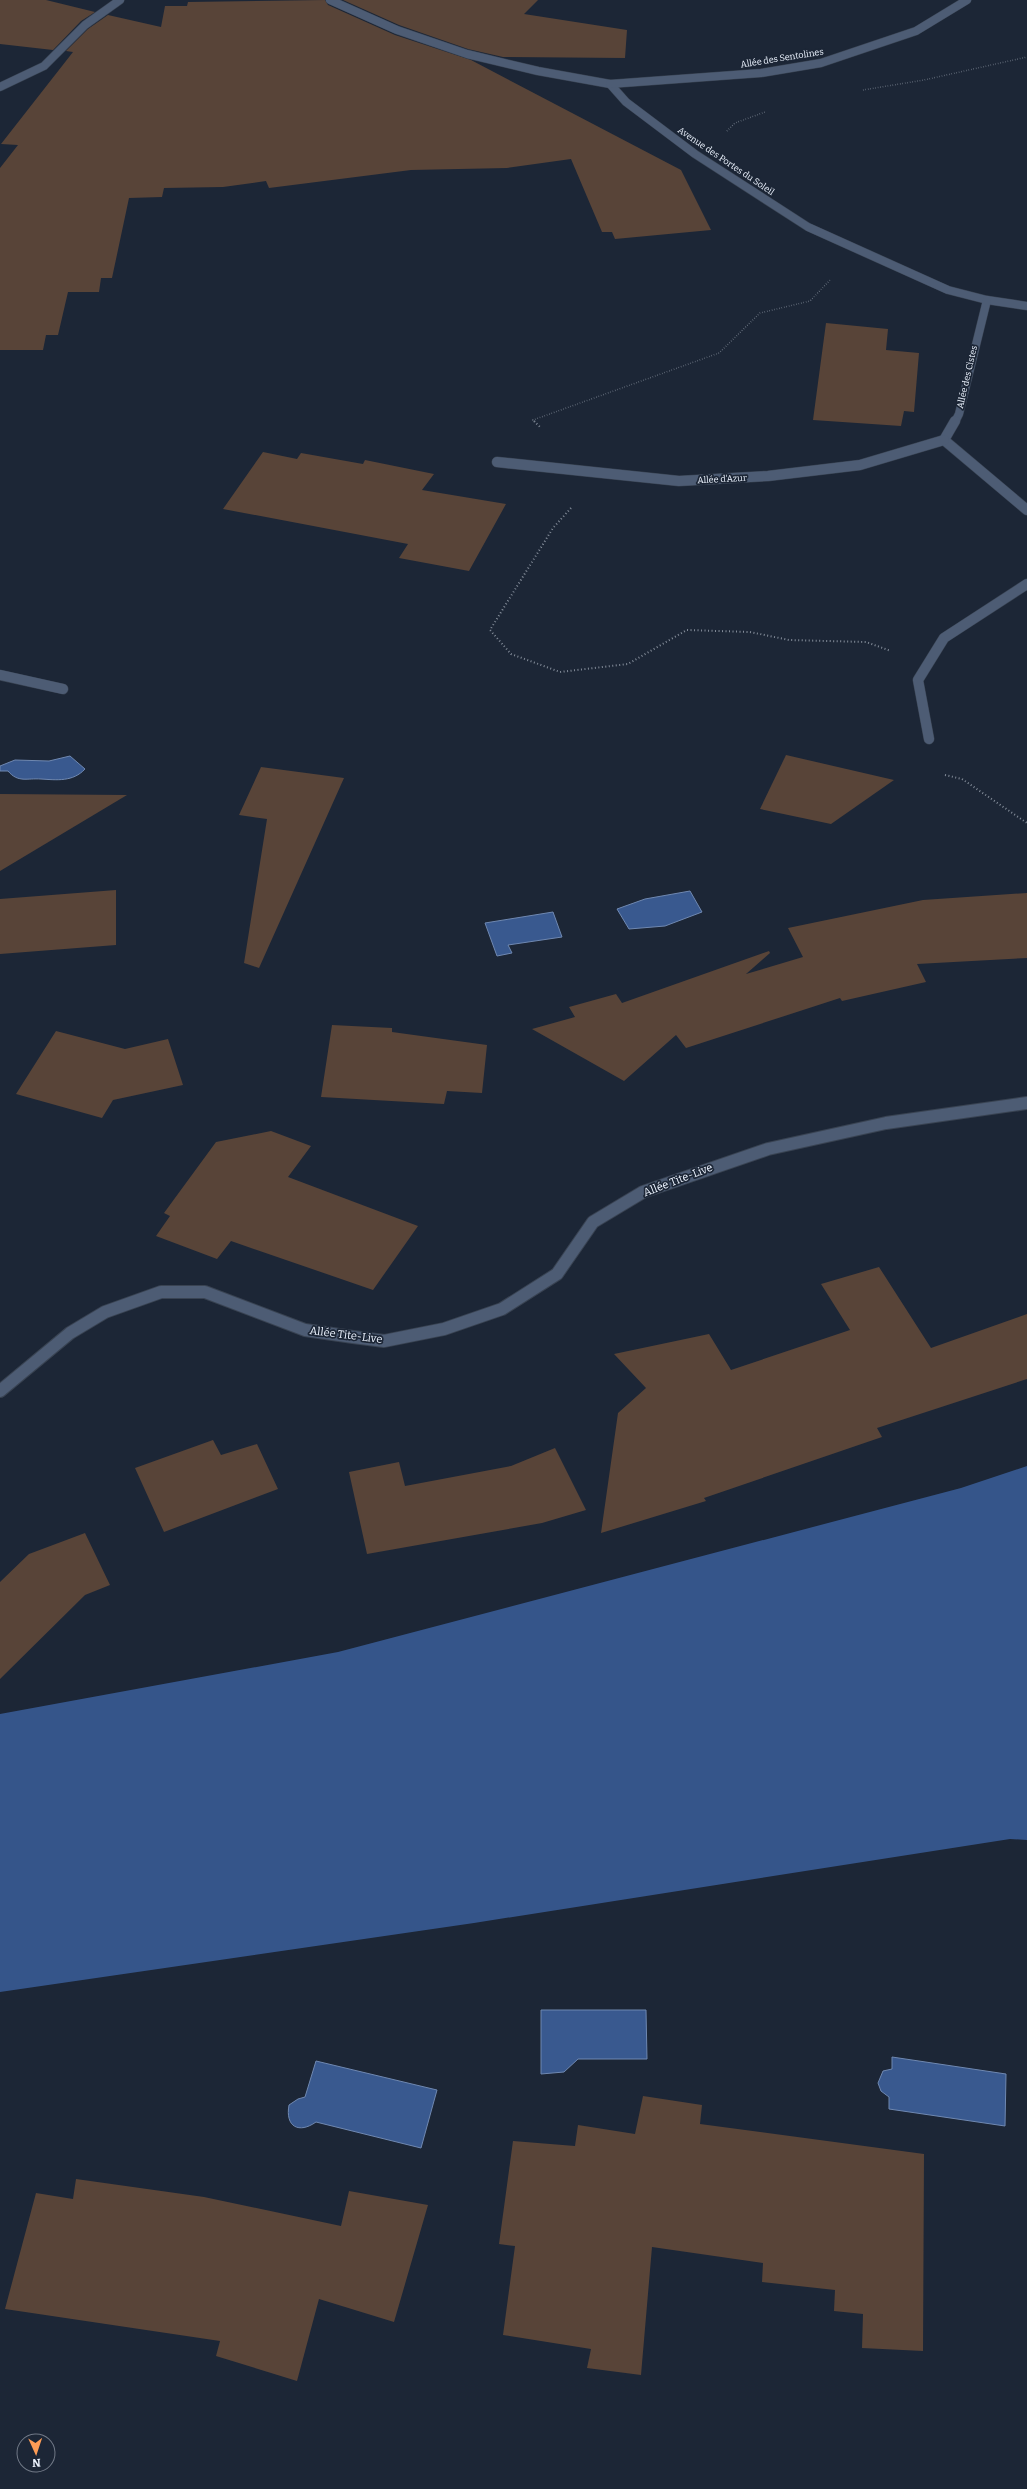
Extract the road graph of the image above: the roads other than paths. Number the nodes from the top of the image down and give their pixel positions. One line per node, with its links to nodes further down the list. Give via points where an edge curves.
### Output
1 (120, 0): 5 (street, via 85,25 44,66)
2 (330, 0): 4 (street, via 357,14 448,49 559,76)
3 (967, 0): 4 (street, Allée des Sentolines, via 916,31 822,63 761,73)
4 (610, 84): 6 (street, Avenue des Portes du Soleil, via 626,102 695,154 808,227 948,290)
5 (0, 87)
6 (987, 300): 7 (street, Avenue des Portes du Soleil); 8 (street, Allée des Cistes, via 959,414)
7 (1027, 306)
8 (944, 440): 9 (street, Allée d'Azur, via 860,466 768,476 679,481); 10 (street)
9 (497, 462)
10 (1027, 510)
11 (1027, 584): 14 (street, via 944,638 918,680)
12 (0, 675): 13 (street)
13 (63, 689)
14 (929, 739)
15 (1027, 1103): 16 (street, Allée Tite-Live, via 886,1123 768,1149 643,1192 593,1222 557,1274 502,1309 444,1329 384,1341 305,1330 205,1292 161,1292 106,1312 70,1333)
16 (0, 1391)

